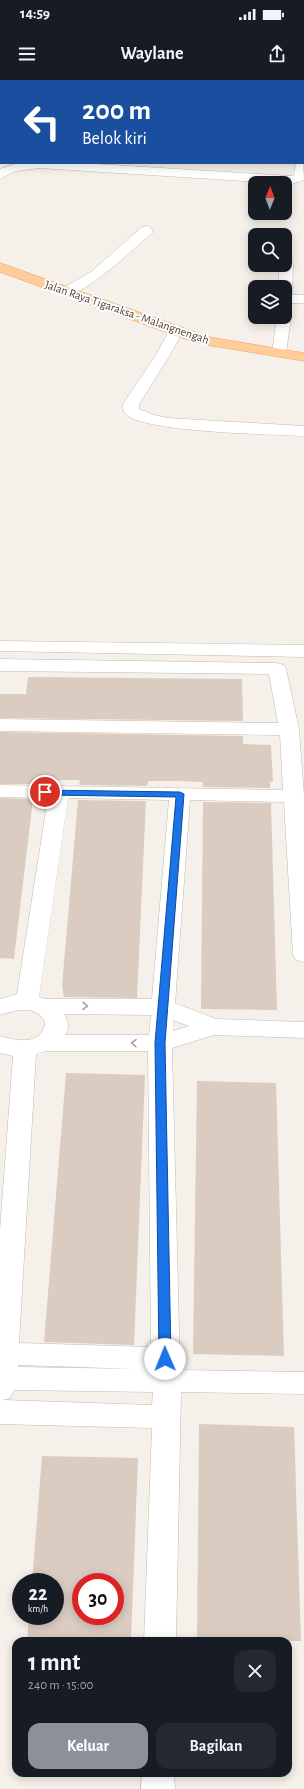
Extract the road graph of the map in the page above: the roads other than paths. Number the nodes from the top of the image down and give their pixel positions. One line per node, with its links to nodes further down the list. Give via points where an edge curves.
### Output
1 (39, 164): 4 (street, via 14,168)
2 (39, 164): 3 (street, via 292,180 300,177)
3 (302, 164)
4 (0, 174)
5 (147, 230): 7 (street, via 96,275)
6 (0, 266): 7 (main road, Jalan Raya Tigaraksa - Malangnengah)
7 (66, 292): 11 (main road, Jalan Raya Tigaraksa - Malangnengah)
8 (304, 299): 9 (street)
9 (292, 302)
10 (283, 324): 12 (street)
11 (176, 331): 12 (main road, Jalan Raya Tigaraksa - Malangnengah, via 207,341); 14 (street, via 131,404 131,412 149,420 168,423)
12 (279, 353): 13 (main road, Jalan Raya Tigaraksa - Malangnengah)
13 (304, 357)
14 (304, 431)
15 (0, 646): 16 (street)
16 (304, 651)
17 (0, 665): 19 (street, via 277,670)
18 (0, 724): 19 (street)
19 (289, 729): 23 (street)
20 (0, 791): 21 (street)
21 (60, 792): 22 (street); 25 (street)
22 (180, 794): 23 (street); 27 (street)
23 (294, 796): 24 (street)
24 (304, 955)
25 (36, 1004): 26 (street, via 9,1003); 27 (street, one-way to 27); 31 (street, via 55,1014 58,1024 54,1034)
26 (0, 1007)
27 (163, 1007): 28 (street); 30 (street)
28 (213, 1027): 29 (street); 30 (street)
29 (304, 1030)
30 (160, 1043): 31 (street, one-way to 31); 32 (street)
31 (15, 1047): 33 (street)
32 (166, 1369): 33 (street); 34 (street); 36 (street)
33 (2, 1371)
34 (304, 1383)
35 (0, 1412): 36 (street)
36 (165, 1417): 37 (street)
37 (160, 1637)
38 (158, 1777): 39 (street)
39 (158, 1789)

